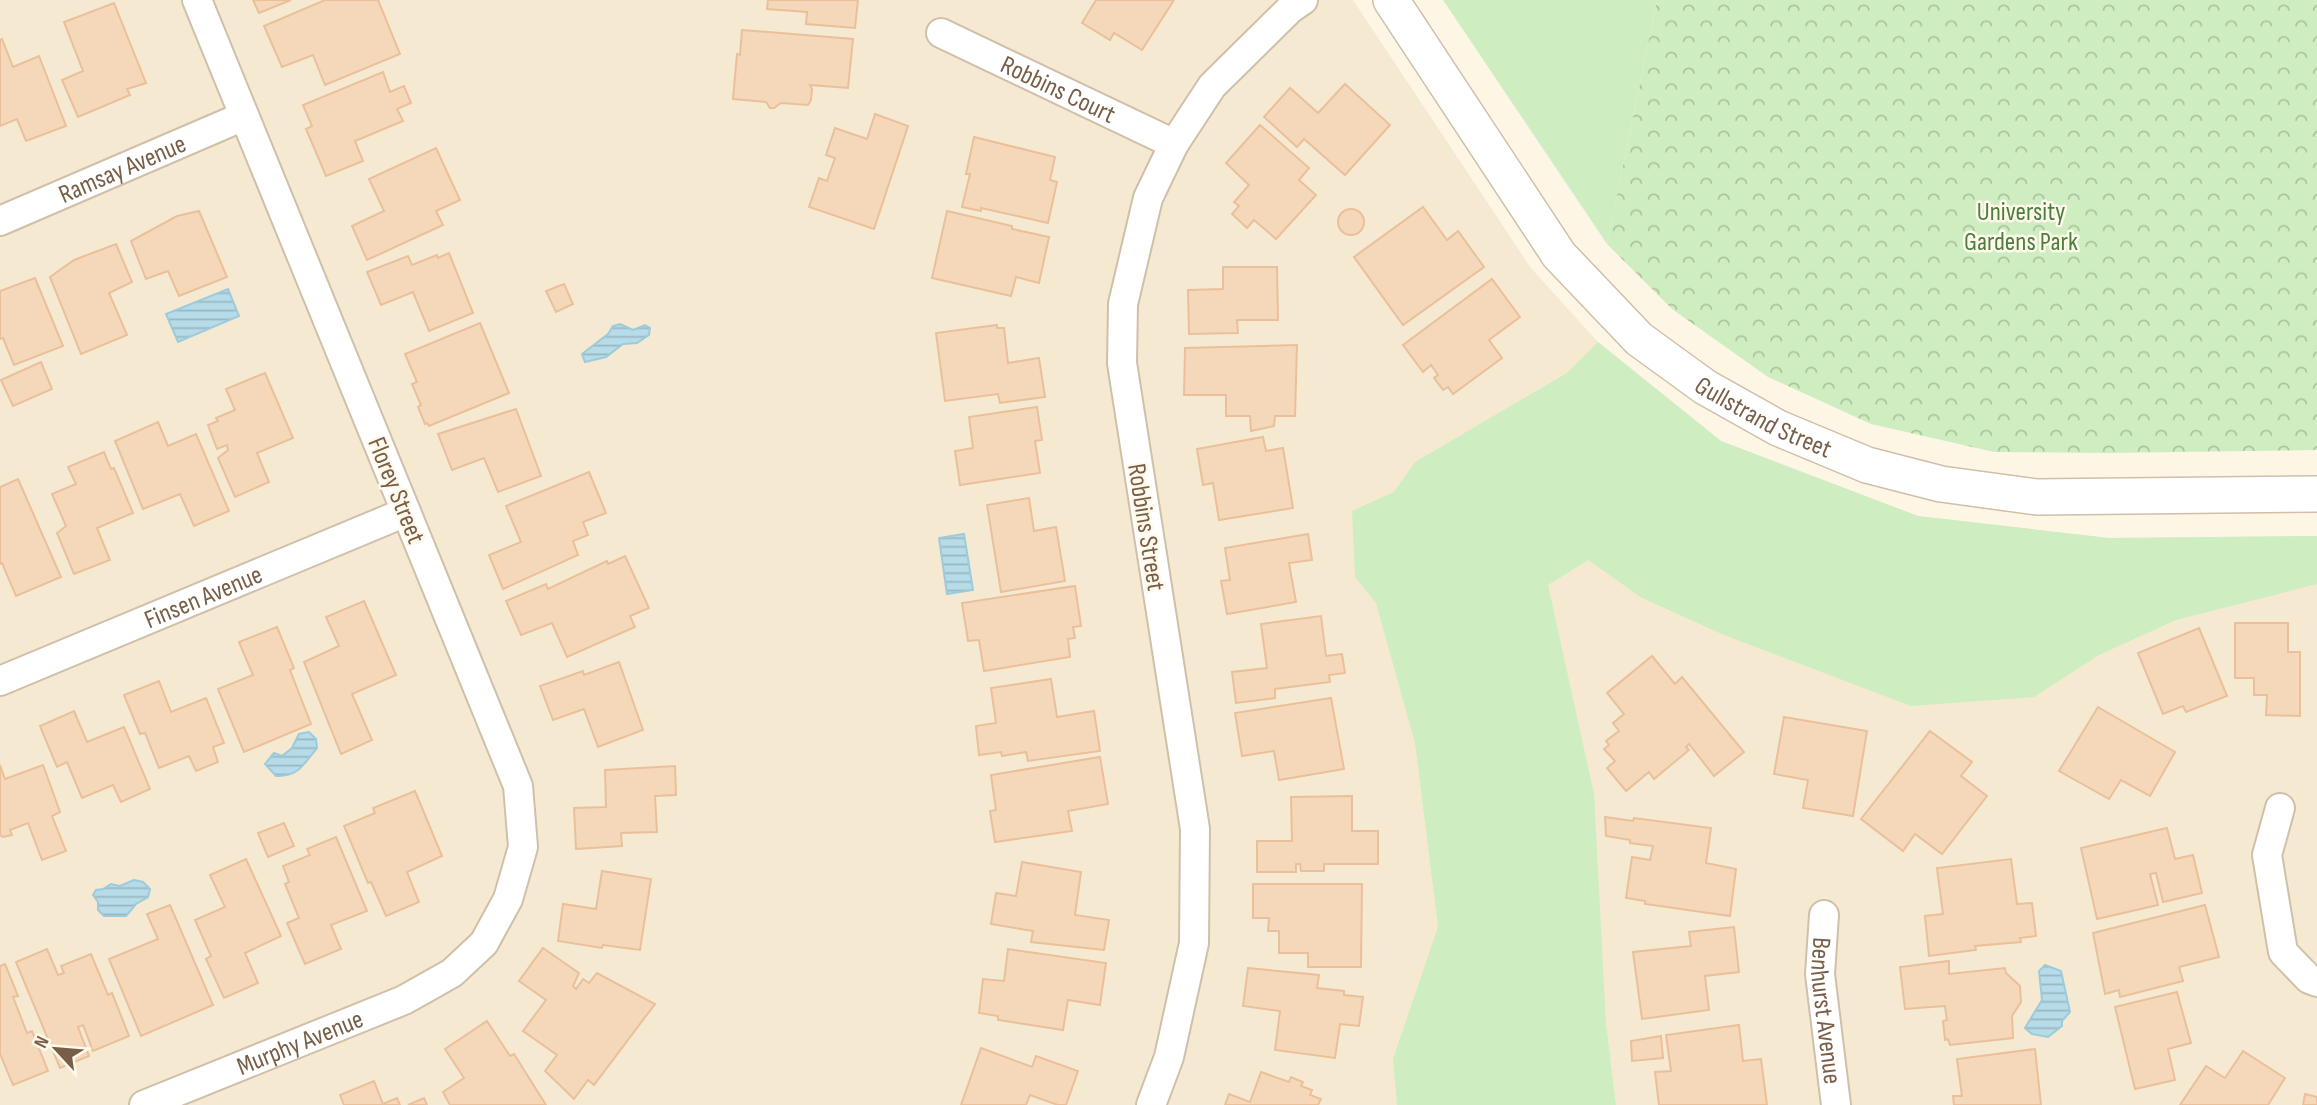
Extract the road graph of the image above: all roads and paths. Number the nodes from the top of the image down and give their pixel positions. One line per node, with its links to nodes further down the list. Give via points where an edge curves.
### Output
1 (197, 0): 5 (street, Florey Street)
2 (1303, 0): 6 (street, Robbins Street, via 1212,86)
3 (1391, 0): 8 (street, Gullstrand Street, via 1559,255 1639,339 1705,387 1778,428 1867,465 1941,484 2037,497)
4 (941, 33): 6 (street, Robbins Court)
5 (244, 116): 7 (street, Ramsay Avenue); 9 (street, Florey Street)
6 (1174, 144): 16 (street, Robbins Street, via 1148,198 1124,304 1122,363 1195,829 1194,943 1169,1057)
7 (0, 220)
8 (2317, 494)
9 (407, 512): 10 (street, Finsen Avenue); 13 (street, Florey Street, via 518,786 523,847 508,899 484,943)
10 (0, 681)
11 (2280, 808): 14 (street, via 2267,855 2283,952)
12 (1824, 915): 17 (street, Benhurst Avenue, via 1820,974)
13 (452, 973): 15 (street, Murphy Avenue, via 404,1000)
14 (2317, 982)
15 (144, 1105)
16 (1151, 1105)
17 (1836, 1105)

